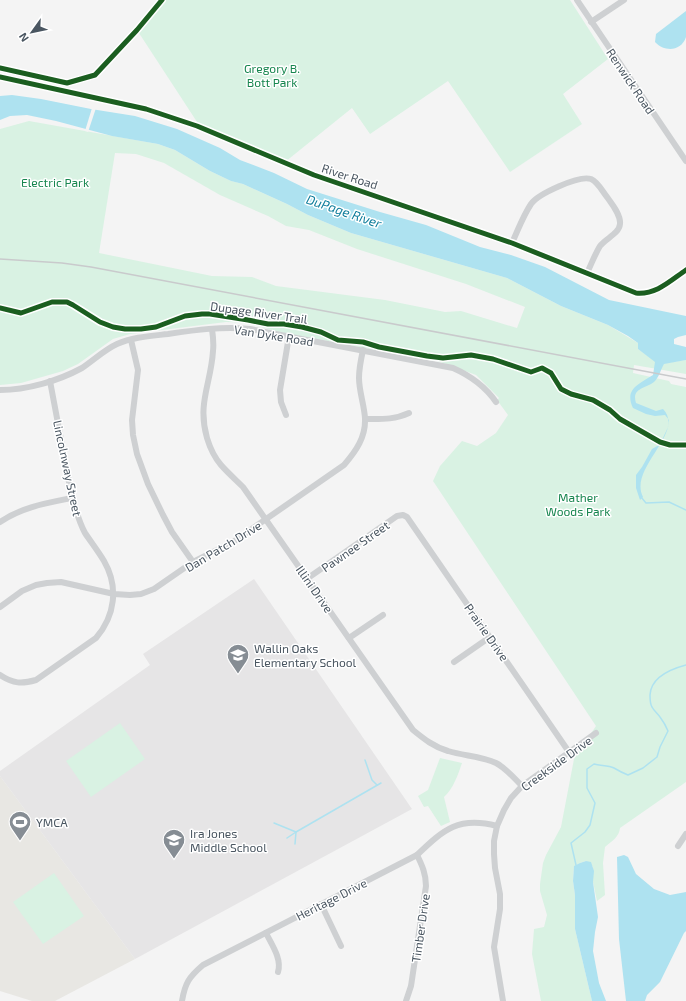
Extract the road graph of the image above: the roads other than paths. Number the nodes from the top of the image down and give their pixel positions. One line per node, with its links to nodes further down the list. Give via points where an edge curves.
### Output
1 (577, 0): 3 (street, Renwick Road)
2 (624, 0): 3 (street)
3 (592, 22): 5 (street, Renwick Road)
4 (0, 76): 6 (street, River Road, via 146,109 197,126 314,175)
5 (686, 161)
6 (512, 243): 8 (street, River Road); 8 (street, via 531,203 574,180 590,179 610,202 620,218 620,225 600,246)
7 (686, 270): 8 (street, River Road, via 645,294 636,293)
8 (587, 273)
9 (212, 329): 10 (street, Van Dyke Road, via 233,327); 11 (street, Van Dyke Road); 21 (street, Illini Drive, via 213,351 202,415 208,442 221,465 244,487)
10 (289, 336): 12 (street, Van Dyke Road); 17 (street, via 280,390)
11 (131, 340): 13 (street, Van Dyke Road, via 113,346 73,372); 23 (street, via 138,370 132,420 132,435 137,454 163,515)
12 (363, 350): 15 (street, Van Dyke Road, via 453,368 488,390); 18 (street, Dan Patch Drive, via 359,377)
13 (50, 381): 14 (street, Van Dyke Road, via 21,389); 19 (street, Lincolnway Street)
14 (0, 390)
15 (496, 402)
16 (409, 413): 18 (street, via 389,420)
17 (286, 415)
18 (365, 418): 21 (street, Dan Patch Drive, via 361,442 344,465)
19 (72, 498): 22 (street, via 30,507); 25 (street, Lincolnway Street, via 84,532 109,572)
20 (403, 515): 24 (street, Pawnee Street, via 397,516); 28 (street, Prairie Drive, via 407,517)
21 (267, 520): 23 (street, Dan Patch Drive, via 233,542); 24 (street, Illini Drive)
22 (0, 522)
23 (193, 562): 25 (street, Dan Patch Drive, via 154,589 141,594)
24 (308, 578): 29 (street, Illini Drive)
25 (114, 594): 26 (street, Dan Patch Drive, via 60,582 47,583 22,591); 31 (street, via 113,606 104,629 85,646 36,680 15,683)
26 (0, 607)
27 (383, 615): 29 (street)
28 (490, 637): 30 (street); 33 (street, Prairie Drive)
29 (349, 638): 34 (street, Illini Drive, via 413,730 434,746 498,764)
30 (454, 662)
31 (0, 676)
32 (596, 733): 33 (street, Creekside Drive)
33 (569, 752): 34 (street, Creekside Drive)
34 (522, 786): 35 (street, Creekside Drive, via 511,798)
35 (497, 826): 38 (street, Heritage Drive, via 473,822 456,826 438,835); 45 (street, Creekside Drive, via 494,868 500,894 500,909 494,946)
36 (686, 834): 37 (street)
37 (678, 846)
38 (417, 855): 39 (street, Heritage Drive); 44 (street, Timber Drive, via 424,868 426,886 411,986)
39 (321, 904): 40 (street, Heritage Drive); 41 (street)
40 (266, 933): 42 (street, via 279,959); 43 (street, Heritage Drive, via 203,965 188,979)
41 (341, 946)
42 (278, 972)
43 (182, 1001)
44 (406, 1001)
45 (504, 1001)

